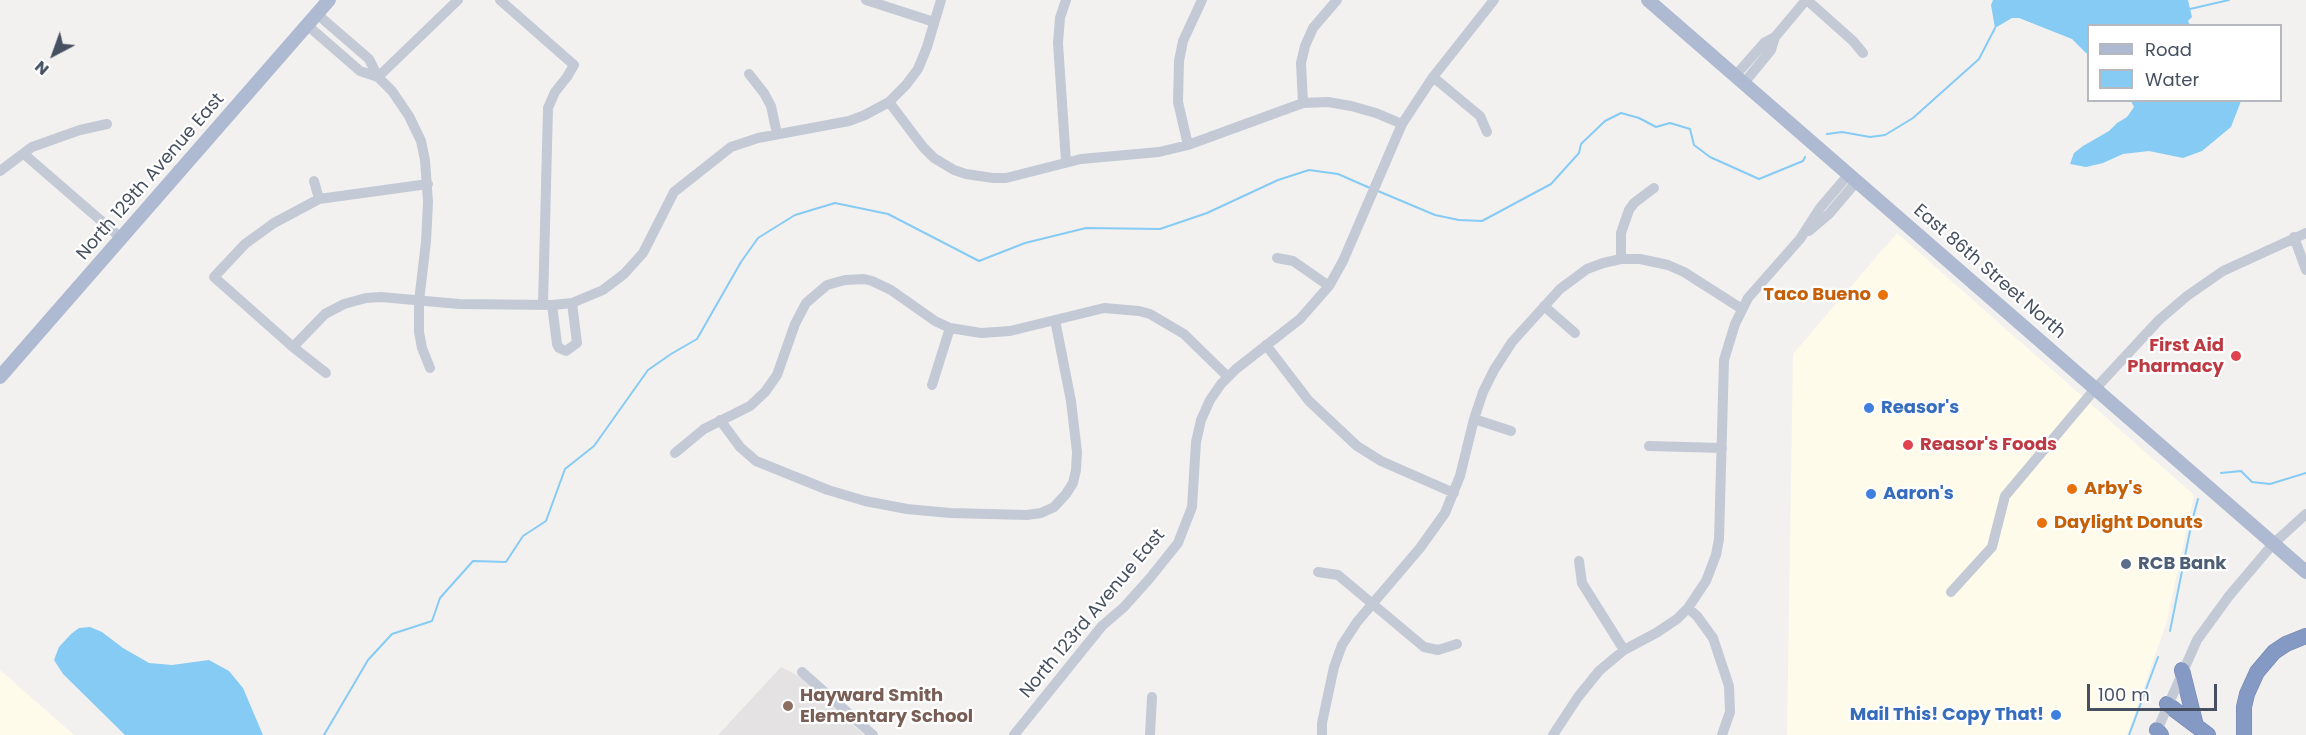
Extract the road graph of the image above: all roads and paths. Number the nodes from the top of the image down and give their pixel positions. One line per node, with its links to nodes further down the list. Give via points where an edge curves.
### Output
1 (328, 0): 12 (main road, North 129th Avenue East)
2 (458, 0): 17 (street)
3 (500, 0): 44 (street, via 574,66 548,108)
4 (866, 0): 13 (street)
5 (940, 0): 13 (street)
6 (1066, 0): 28 (street, via 1058,43)
7 (1203, 0): 26 (street, via 1183,41 1179,61 1178,102)
8 (1337, 0): 21 (street, via 1313,28 1305,46 1301,63)
9 (1494, 0): 18 (street, North 123rd Avenue East)
10 (1648, 0): 19 (main road, East 86th Street North)
11 (1807, 0): 15 (street); 19 (street, via 1775,37 1771,50)
12 (317, 14): 14 (main road, North 129th Avenue East); 17 (street, via 369,59)
13 (934, 22): 20 (street, via 918,69)
14 (307, 25): 17 (street, via 360,71); 37 (main road, North 129th Avenue East)
15 (1863, 53)
16 (749, 74): 25 (street, via 771,106)
17 (378, 77): 32 (street, via 409,116 421,141)
18 (1434, 77): 23 (street, North 123rd Avenue East); 24 (street, via 1480,116)
19 (1740, 80): 30 (main road, East 86th Street North)
20 (889, 102): 25 (street, via 849,121); 28 (street, via 923,147 954,170 1006,178)
21 (1304, 103): 23 (street, via 1350,106); 26 (street)
22 (107, 124): 27 (street, via 46,141)
23 (1402, 124): 41 (street, North 123rd Avenue East)
24 (1486, 132)
25 (777, 134): 43 (street, via 731,147 681,184 634,265 603,290)
26 (1188, 145): 28 (street)
27 (24, 154): 29 (street); 37 (street)
28 (1066, 162)
29 (0, 171)
30 (1853, 178): 46 (street, via 1829,214 1800,239); 57 (main road, East 86th Street North)
31 (314, 181): 34 (street)
32 (428, 184): 34 (street); 42 (street)
33 (1654, 188): 39 (street, via 1629,210 1621,233)
34 (320, 199): 51 (street, via 274,223 245,244 214,277)
35 (2306, 232): 36 (street)
36 (2294, 237): 40 (street); 57 (street, via 2223,271 2187,296 2159,320)
37 (121, 238): 54 (main road, North 129th Avenue East)
38 (1276, 258): 41 (street, via 1293,261)
39 (1621, 259): 45 (street, via 1580,273); 46 (street, via 1668,265)
40 (2306, 270)
41 (1329, 286): 50 (street, North 123rd Avenue East, via 1300,319)
42 (419, 301): 44 (street); 51 (street, via 381,297 344,304 315,323); 52 (street, via 419,332)
43 (572, 303): 44 (street); 44 (street, via 577,343 567,351 557,344)
44 (547, 305)
45 (1544, 306): 49 (street); 59 (street, via 1502,358 1483,392)
46 (1742, 309): 62 (street, via 1724,360)
47 (1054, 320): 48 (street, via 996,332); 55 (street, via 1104,308 1150,314 1184,334); 58 (street, via 1077,452 1073,483 1054,507 1041,513 950,513 865,501 756,461)
48 (950, 328): 56 (street); 58 (street, via 872,281 846,280 827,285 800,312 770,385 750,406)
49 (1575, 333)
50 (1266, 345): 55 (street, North 123rd Avenue East); 64 (street, via 1315,407 1357,446 1380,461)
51 (293, 347): 53 (street)
52 (430, 368)
53 (326, 373)
54 (0, 377)
55 (1228, 377): 83 (street, North 123rd Avenue East, via 1210,400 1201,420 1192,507 1178,543 1124,607 1102,626)
56 (932, 385)
57 (2095, 389): 66 (main road, East 86th Street North); 70 (street, via 2005,496 1992,547)
58 (720, 420): 63 (street)
59 (1474, 420): 60 (street); 64 (street)
60 (1511, 431)
61 (1649, 446): 62 (street)
62 (1722, 448): 72 (street, via 1716,555 1706,581)
63 (675, 453)
64 (1454, 493): 71 (street, via 1434,531)
65 (2306, 514): 66 (street)
66 (2273, 544): 69 (main road, East 86th Street North); 76 (street, via 2203,631)
67 (1579, 561): 75 (street, via 1582,583)
68 (1318, 572): 71 (street, via 1338,576)
69 (2306, 572)
70 (1951, 592)
71 (1371, 604): 74 (street, via 1424,647 1438,650); 85 (street, via 1349,633 1338,656 1325,705)
72 (1688, 608): 75 (street, via 1667,626); 87 (street, via 1713,638 1730,686 1730,712)
73 (2306, 636): 88 (highway, via 2274,652 2257,672 2244,707)
74 (1457, 644)
75 (1624, 650): 86 (street, via 1588,683)
76 (2182, 670): 79 (street); 80 (highway)
77 (802, 672): 82 (street)
78 (1152, 697): 84 (street)
79 (2167, 704): 80 (highway); 81 (street)
80 (2202, 730)
81 (2158, 733)
82 (873, 735)
83 (1014, 735)
84 (1150, 735)
85 (1322, 735)
86 (1554, 735)
87 (1722, 735)
88 (2244, 735)

